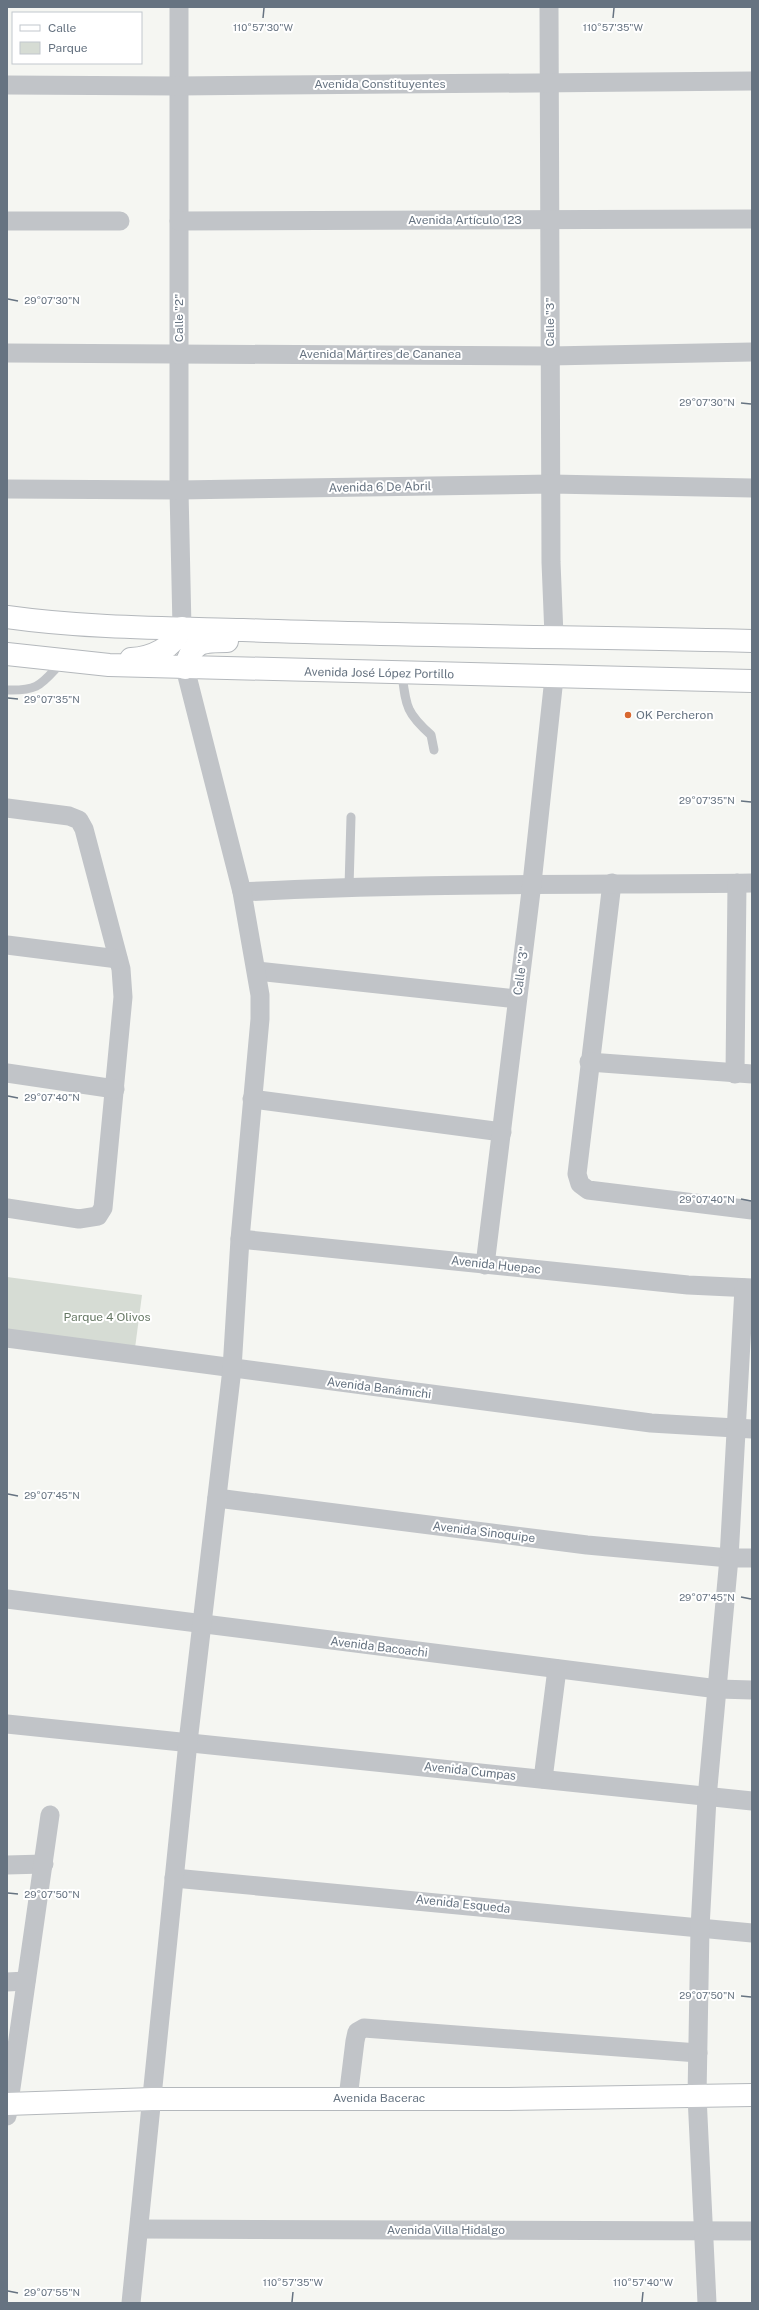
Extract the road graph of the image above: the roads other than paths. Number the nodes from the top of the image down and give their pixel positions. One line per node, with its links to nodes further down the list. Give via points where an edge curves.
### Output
1 (179, 7): 6 (street, Calle "2")
2 (549, 7): 4 (street, Calle "3")
3 (752, 81): 4 (street, Avenida Constituyentes)
4 (550, 83): 6 (street, Avenida Constituyentes); 8 (street, Calle "3")
5 (7, 85): 6 (street, Avenida Constituyentes)
6 (178, 86): 11 (street, Calle "2")
7 (752, 218): 8 (street, Avenida Artículo 123)
8 (551, 220): 11 (street, Avenida Artículo 123); 15 (street, Calle "3")
9 (7, 221): 10 (street)
10 (120, 221)
11 (179, 221): 14 (street, Calle "2")
12 (752, 352): 15 (street, Avenida Mártires de Cananea)
13 (7, 353): 14 (street, Avenida Mártires de Cananea)
14 (179, 354): 15 (street, Avenida Mártires de Cananea); 19 (street, Calle "2")
15 (550, 356): 16 (street, Calle "3")
16 (551, 484): 17 (street, Avenida 6 De Abril); 19 (street, Avenida 6 De Abril); 23 (street, Calle "3")
17 (752, 488)
18 (7, 490): 19 (street, Avenida 6 De Abril)
19 (179, 490): 21 (street, Calle "2")
20 (7, 617): 21 (main road, via 61,623)
21 (182, 628): 22 (main road); 26 (main road, via 169,645 145,658)
22 (338, 634): 23 (main road); 27 (main road, via 289,640 206,641 193,649)
23 (554, 636): 24 (main road)
24 (752, 641)
25 (7, 654): 26 (main road, Avenida José López Portillo)
26 (64, 660): 27 (main road, Avenida José López Portillo, via 109,665); 31 (lane, via 37,688)
27 (186, 668): 28 (main road, Avenida José López Portillo); 39 (street)
28 (402, 674): 29 (main road, Avenida José López Portillo); 32 (lane, via 406,706 431,735)
29 (554, 678): 30 (main road, Avenida José López Portillo); 35 (street, Calle "3")
30 (752, 681)
31 (7, 690)
32 (434, 750)
33 (7, 808): 41 (street, via 69,816 79,820 84,829)
34 (351, 817): 38 (lane)
35 (532, 883): 36 (street); 38 (street); 43 (street, Calle "3")
36 (612, 883): 37 (street); 44 (street)
37 (745, 883): 46 (street)
38 (349, 887): 39 (street)
39 (242, 892): 42 (street)
40 (7, 945): 41 (street)
41 (118, 959): 47 (street, via 123,996)
42 (257, 971): 43 (street); 48 (street, via 260,1019)
43 (517, 999): 49 (street, Calle "3")
44 (589, 1062): 46 (street); 51 (street, via 577,1174 580,1184 588,1190)
45 (7, 1074): 47 (street)
46 (744, 1074)
47 (116, 1089): 50 (street, via 105,1199 98,1216 79,1219)
48 (252, 1099): 49 (street); 52 (street)
49 (502, 1132): 53 (street, Calle "3")
50 (7, 1208)
51 (752, 1210)
52 (240, 1239): 53 (street, Avenida Huepac); 56 (street)
53 (485, 1265): 54 (street, Avenida Huepac)
54 (748, 1288): 57 (street)
55 (7, 1338): 56 (street, Avenida Banámichi)
56 (232, 1368): 57 (street, Avenida Banámichi, via 651,1424); 58 (street)
57 (744, 1429): 59 (street)
58 (217, 1498): 59 (street, Avenida Sinoquipe, via 588,1545); 62 (street)
59 (729, 1558): 60 (street, Avenida Sinoquipe); 64 (street)
60 (752, 1558)
61 (7, 1599): 62 (street, Avenida Bacoachi)
62 (201, 1624): 63 (street, Avenida Bacoachi); 67 (street)
63 (556, 1669): 64 (street, Avenida Bacoachi); 68 (street)
64 (718, 1689): 65 (street, Avenida Bacoachi); 69 (street)
65 (752, 1690)
66 (7, 1724): 67 (street, Avenida Cumpas)
67 (188, 1742): 68 (street, Avenida Cumpas); 74 (street)
68 (543, 1779): 69 (street, Avenida Cumpas)
69 (707, 1798): 70 (street, Avenida Cumpas); 75 (street)
70 (752, 1801)
71 (50, 1815): 72 (street)
72 (44, 1864): 73 (street); 78 (street)
73 (7, 1865)
74 (174, 1878): 75 (street, Avenida Esqueda); 83 (street)
75 (700, 1928): 76 (street, Avenida Esqueda); 79 (street)
76 (752, 1932)
77 (7, 1982): 78 (street)
78 (26, 1982): 84 (street)
79 (698, 2053): 81 (street); 82 (street, via 364,2028 357,2032)
80 (752, 2095): 81 (main road, Avenida Bacerac)
81 (697, 2096): 82 (main road, Avenida Bacerac); 86 (street)
82 (348, 2098): 83 (main road, Avenida Bacerac)
83 (152, 2099): 84 (main road, Avenida Bacerac); 85 (street)
84 (8, 2108)
85 (139, 2229): 86 (street, Avenida Villa Hidalgo); 88 (street)
86 (703, 2232): 87 (street, Avenida Villa Hidalgo); 89 (street)
87 (752, 2232)
88 (131, 2303)
89 (707, 2303)

